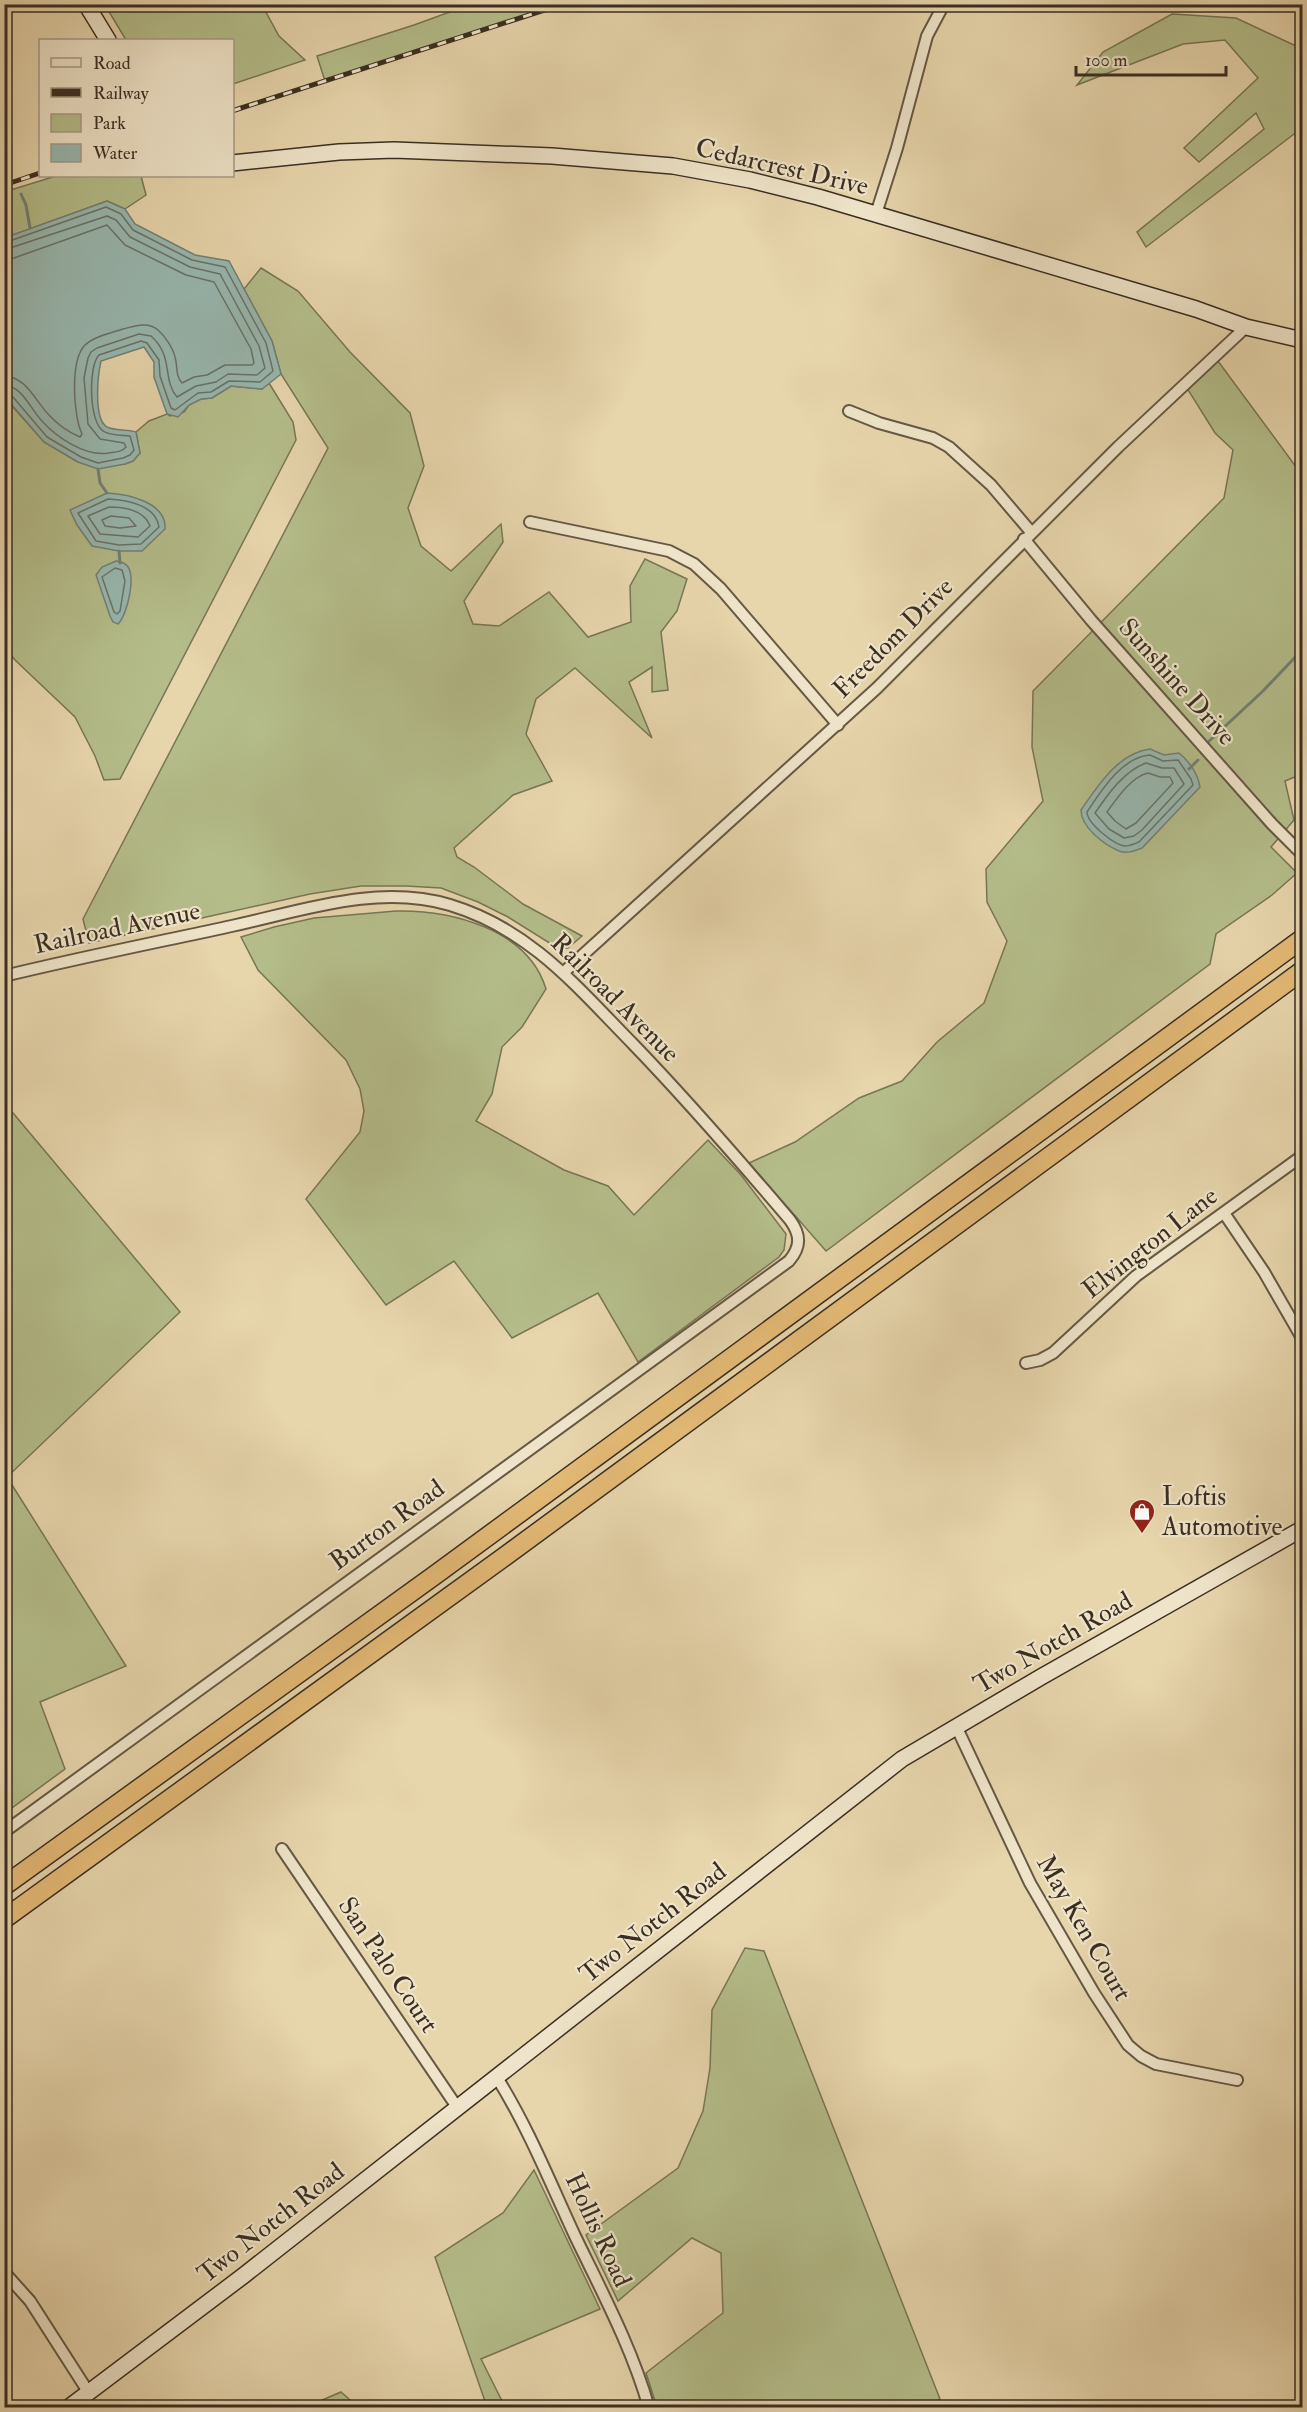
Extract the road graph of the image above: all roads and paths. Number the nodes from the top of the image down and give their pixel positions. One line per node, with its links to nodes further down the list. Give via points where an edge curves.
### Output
1 (86, 4): 3 (street)
2 (944, 4): 5 (street, via 927,36)
3 (107, 39)
4 (234, 163): 5 (street, Cedarcrest Drive, via 394,150 606,159 750,180)
5 (876, 214): 6 (street, Cedarcrest Drive)
6 (1246, 327): 7 (street, Cedarcrest Drive); 10 (street, Freedom Drive)
7 (1302, 340)
8 (849, 411): 10 (street, Sunshine Drive, via 933,438 949,447 991,485)
9 (530, 522): 11 (street, via 669,551 694,564)
10 (1027, 536): 11 (street, Freedom Drive); 12 (street, Sunshine Drive, via 1091,621)
11 (838, 725): 15 (street, Freedom Drive)
12 (1299, 851)
13 (1302, 939): 26 (highway)
14 (1302, 971): 27 (highway, via 504,1557)
15 (564, 972): 16 (street, Railroad Avenue, via 520,938 480,916 435,902 386,898 318,905); 19 (street, Railroad Avenue, via 692,1106 790,1220 799,1241)
16 (4, 976)
17 (1302, 1155): 18 (street, Elvington Lane)
18 (1224, 1213): 20 (street); 21 (street, Elvington Lane, via 1136,1276 1053,1353)
19 (795, 1254): 24 (street, Burton Road)
20 (1302, 1338)
21 (1026, 1363)
22 (1302, 1528): 23 (street, Two Notch Road)
23 (956, 1726): 28 (street, Two Notch Road, via 903,1759 849,1800); 29 (street, May Ken Court, via 1030,1883 1128,2045 1156,2064)
24 (4, 1832)
25 (282, 1849): 30 (street, San Palo Court)
26 (4, 1886)
27 (4, 1918)
28 (496, 2076): 30 (street, Two Notch Road); 34 (street, Hollis Road, via 523,2123 599,2283 632,2357)
29 (1237, 2080)
30 (457, 2107): 32 (street, Two Notch Road)
31 (4, 2272): 32 (street, via 30,2301)
32 (89, 2393): 33 (street, Two Notch Road)
33 (68, 2408)
34 (649, 2408)

